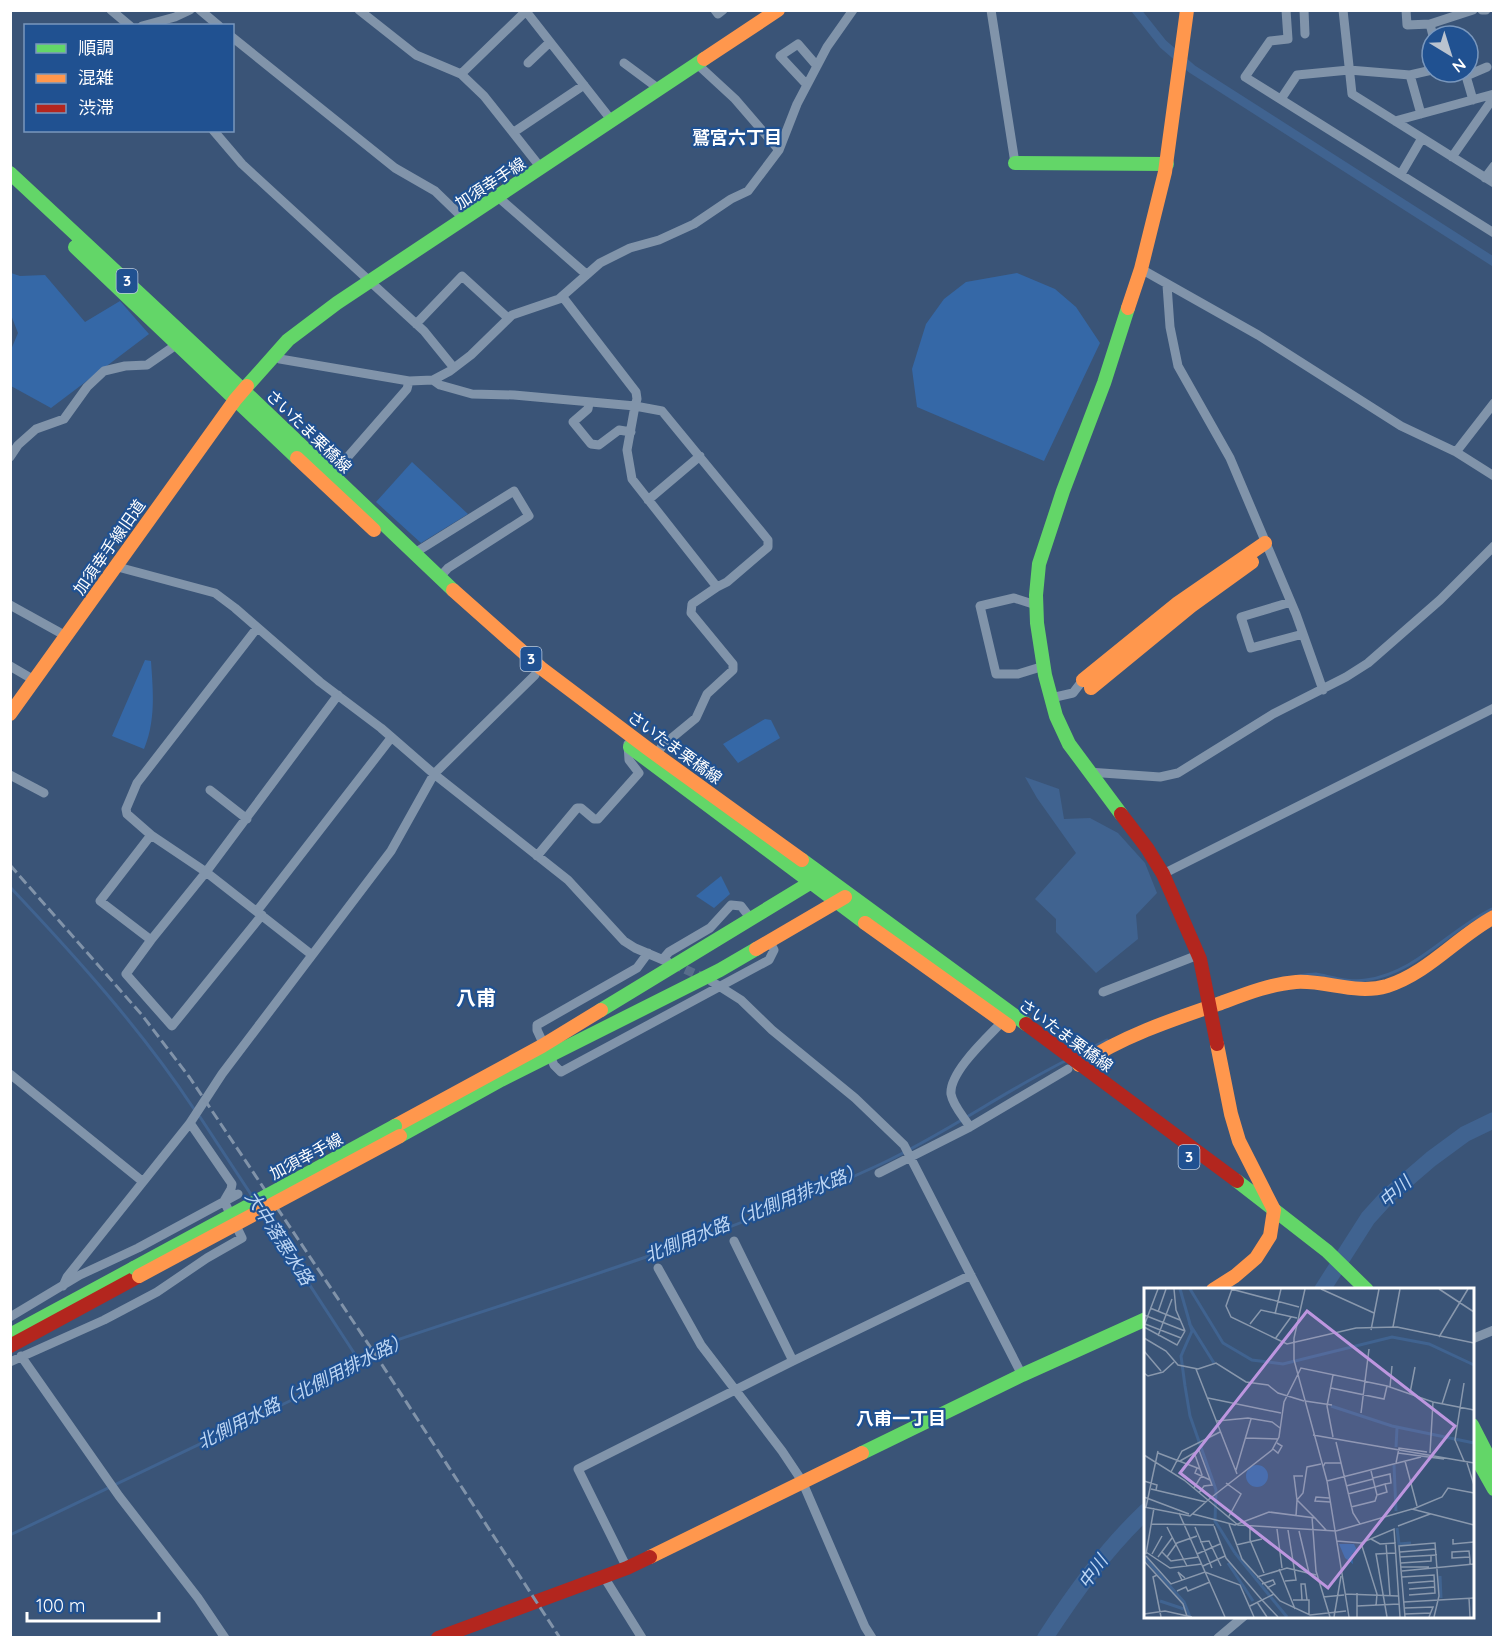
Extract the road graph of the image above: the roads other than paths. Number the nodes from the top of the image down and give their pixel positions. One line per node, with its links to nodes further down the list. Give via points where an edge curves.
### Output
1 (111, 10): 17 (street)
2 (190, 10): 18 (street)
3 (200, 10): 19 (street)
4 (359, 10): 32 (street, via 416,56)
5 (715, 10): 6 (street, via 718,14)
6 (723, 10)
7 (778, 10): 27 (main road, 加須幸手線)
8 (853, 10): 28 (street)
9 (991, 10): 48 (street)
10 (1188, 10): 49 (main road)
11 (1286, 10): 38 (street, via 1288,39 1270,41 1245,77)
12 (1304, 10): 22 (street)
13 (1343, 10): 30 (street)
14 (1406, 10): 20 (street, via 1407,25)
15 (1473, 10): 21 (street)
16 (525, 11): 24 (street); 32 (street)
17 (128, 24)
18 (149, 24)
19 (217, 24)
20 (1420, 24)
21 (1430, 24)
22 (1305, 34)
23 (234, 39): 57 (street, via 395,168 435,191)
24 (550, 42): 25 (street); 34 (street)
25 (528, 63)
26 (624, 63): 36 (street)
27 (697, 64): 36 (main road, 加須幸手線); 46 (street, via 735,99)
28 (817, 66): 35 (street); 35 (street, via 798,44 780,56)
29 (1488, 67): 39 (street, via 1466,76)
30 (1349, 70): 33 (street); 38 (street, via 1297,75); 42 (street, via 1352,94)
31 (1420, 73): 33 (street)
32 (461, 74): 44 (street)
33 (1410, 75): 40 (street)
34 (584, 85): 41 (street); 44 (street)
35 (807, 85): 46 (street)
36 (659, 89): 41 (main road, 加須幸手線)
37 (1494, 96): 39 (street); 47 (street)
38 (1281, 99): 53 (street)
39 (1473, 99): 40 (street)
40 (1421, 114): 42 (street)
41 (612, 121): 51 (main road, 加須幸手線)
42 (1395, 121): 45 (street)
43 (215, 132): 61 (street, via 242,164)
44 (514, 132): 51 (street)
45 (1422, 138): 47 (street); 53 (street)
46 (779, 150): 60 (street, via 748,190 694,224 630,248)
47 (1452, 157): 54 (street)
48 (1014, 163): 49 (main road)
49 (1167, 164): 59 (main road)
50 (1494, 166): 54 (street)
51 (541, 168): 56 (main road, 加須幸手線)
52 (10, 173): 71 (main road, さいたま栗橋線 / 3)
53 (1401, 174): 58 (street)
54 (1490, 180)
55 (10, 186): 66 (main road, さいたま栗橋線 / 3)
56 (498, 197): 57 (main road, 加須幸手線); 60 (street)
57 (464, 219): 61 (main road, 加須幸手線)
58 (1494, 233)
59 (1141, 269): 62 (street); 91 (main road, via 1039,564)
60 (586, 274): 63 (street)
61 (371, 281): 65 (street); 67 (main road, 加須幸手線, via 303,328)
62 (1167, 285): 77 (street, via 1258,335 1401,426); 84 (street, via 1178,366 1230,458)
63 (562, 296): 64 (street); 74 (street, via 636,392)
64 (508, 318): 65 (street, via 462,276); 68 (street)
65 (416, 324): 68 (street)
66 (176, 345): 71 (main road, さいたま栗橋線 / 3); 76 (street, via 147,365 104,371 64,419)
67 (274, 354): 70 (street, via 280,359); 71 (main road, 加須幸手線)
68 (454, 368): 69 (street)
69 (433, 380): 70 (street); 72 (street, via 472,393)
70 (409, 381): 80 (street, via 407,389)
71 (239, 395): 80 (main road, さいたま栗橋線 / 3); 86 (main road, 加須幸手線旧道); 97 (main road, さいたま栗橋線 / 3, via 451,602)
72 (589, 403): 74 (street); 75 (street, via 588,409 573,422 591,444 599,445 619,430)
73 (1494, 403): 77 (street)
74 (635, 406): 75 (street); 78 (street, via 662,411)
75 (630, 432): 82 (street, via 627,450 632,479)
76 (14, 442): 79 (street)
77 (1456, 452): 81 (street)
78 (700, 456): 82 (street); 88 (street, via 768,540 768,547)
79 (10, 457)
80 (332, 475): 85 (main road, さいたま栗橋線 / 3)
81 (1494, 476)
82 (648, 500): 88 (street)
83 (1494, 546): 100 (street, via 1368,663)
84 (1267, 547): 89 (street); 99 (main road, via 1219,573 1178,603)
85 (413, 554): 87 (main road, さいたま栗橋線 / 3); 87 (street, via 514,491 529,516 448,568)
86 (114, 566): 92 (street, via 215,593); 94 (main road, 加須幸手線旧道)
87 (439, 578): 106 (main road, さいたま栗橋線 / 3)
88 (717, 587): 107 (street, via 692,604 692,612 733,664 733,670 707,694 696,718)
89 (1291, 602): 93 (street); 93 (street, via 1241,617 1251,648)
90 (10, 605): 94 (street)
91 (1036, 605): 96 (main road); 96 (street, via 1014,598 980,606 996,674 1018,674)
92 (257, 628): 101 (street); 114 (street, via 137,783 127,814)
93 (1303, 634): 100 (street)
94 (66, 636): 98 (main road, 加須幸手線旧道)
95 (10, 666): 98 (street)
96 (1044, 666): 102 (main road)
97 (535, 675): 106 (main road, さいたま栗橋線 / 3); 109 (street)
98 (34, 680): 104 (main road, 加須幸手線旧道)
99 (1087, 684): 102 (street, via 1073,693)
100 (1323, 690): 108 (street, via 1273,714 1179,773 1160,777)
101 (338, 695): 105 (street); 113 (street)
102 (1051, 698): 108 (main road, via 1069,744)
103 (1494, 708): 117 (street)
104 (10, 714)
105 (391, 738): 109 (street); 122 (street)
106 (630, 741): 107 (main road, さいたま栗橋線 / 3); 115 (street, via 629,759 639,773 598,819 578,807); 119 (main road, さいたま栗橋線 / 3)
107 (657, 754): 118 (main road, さいたま栗橋線 / 3)
108 (1088, 772): 117 (main road)
109 (434, 774): 115 (street); 128 (street, via 391,851)
110 (10, 775): 112 (street)
111 (210, 790): 113 (street)
112 (44, 793)
113 (247, 819): 116 (street)
114 (151, 835): 116 (street); 125 (street, via 100,901)
115 (537, 856): 127 (street, via 568,880 624,941)
116 (206, 872): 122 (street); 125 (street)
117 (1164, 874): 129 (main road)
118 (822, 875): 119 (main road); 120 (main road, さいたま栗橋線 / 3)
119 (810, 883): 121 (main road, さいたま栗橋線 / 3); 124 (main road)
120 (849, 894): 121 (main road); 136 (main road, さいたま栗橋線 / 3)
121 (837, 903): 126 (main road); 134 (main road, さいたま栗橋線 / 3)
122 (259, 913): 125 (street, via 172,1026 126,974); 128 (street)
123 (1494, 916): 133 (main road, via 1386,987 1347,988 1301,982)
124 (751, 919): 127 (street, via 741,906 731,905 710,928 669,952 666,960); 135 (main road)
125 (152, 940)
126 (770, 942): 131 (street, via 774,950 769,960); 135 (main road, via 720,970)
127 (648, 953): 135 (street, via 637,968 537,1025)
128 (312, 955): 138 (street)
129 (1198, 955): 132 (street); 133 (main road)
130 (711, 981): 131 (street)
131 (721, 985): 135 (street, via 561,1072); 141 (street, via 855,1098)
132 (1103, 992)
133 (1208, 1003): 136 (main road); 146 (main road, via 1239,1141)
134 (1003, 1022): 136 (main road, さいたま栗橋線 / 3); 139 (street, via 965,1062 952,1085 956,1107)
135 (547, 1050): 140 (main road, 加須幸手線, via 501,1080); 140 (main road, 加須幸手線, via 522,1057)
136 (1068, 1063): 139 (street); 146 (main road, さいたま栗橋線 / 3)
137 (10, 1074): 143 (street)
138 (190, 1123): 143 (street); 145 (street, via 232,1184)
139 (970, 1126): 141 (street)
140 (397, 1131): 149 (main road, 加須幸手線, bridge)
141 (908, 1152): 142 (street); 150 (street)
142 (879, 1173)
143 (142, 1181): 151 (street)
144 (238, 1194): 145 (street)
145 (224, 1201): 151 (street); 160 (street, via 240,1241 158,1292)
146 (1274, 1215): 152 (main road, さいたま栗橋線 / 3); 153 (main road, via 1269,1237 1259,1254 1238,1276)
147 (734, 1242): 161 (street)
148 (658, 1268): 164 (street, via 701,1345)
149 (136, 1272): 157 (main road, 加須幸手線); 159 (main road, 加須幸手線)
150 (971, 1275): 161 (street); 163 (street)
151 (63, 1286): 154 (street)
152 (1361, 1287)
153 (1217, 1288)
154 (10, 1317)
155 (1144, 1320): 163 (main road)
156 (1494, 1330): 158 (street)
157 (10, 1335)
158 (1474, 1339)
159 (10, 1346)
160 (21, 1356): 162 (street); 174 (street, via 118,1496)
161 (793, 1361): 164 (street)
162 (10, 1362)
163 (1022, 1374): 168 (main road)
164 (735, 1390): 168 (street); 170 (street, via 578,1469)
165 (1474, 1427): 167 (main road)
166 (1474, 1452): 169 (main road)
167 (1494, 1468)
168 (802, 1481): 170 (main road); 176 (street)
169 (1494, 1489)
170 (627, 1568): 171 (main road)
171 (604, 1577): 173 (main road); 175 (street)
172 (1243, 1618): 177 (street)
173 (445, 1636)
174 (225, 1638)
175 (642, 1638)
176 (872, 1638)
177 (1218, 1638)

